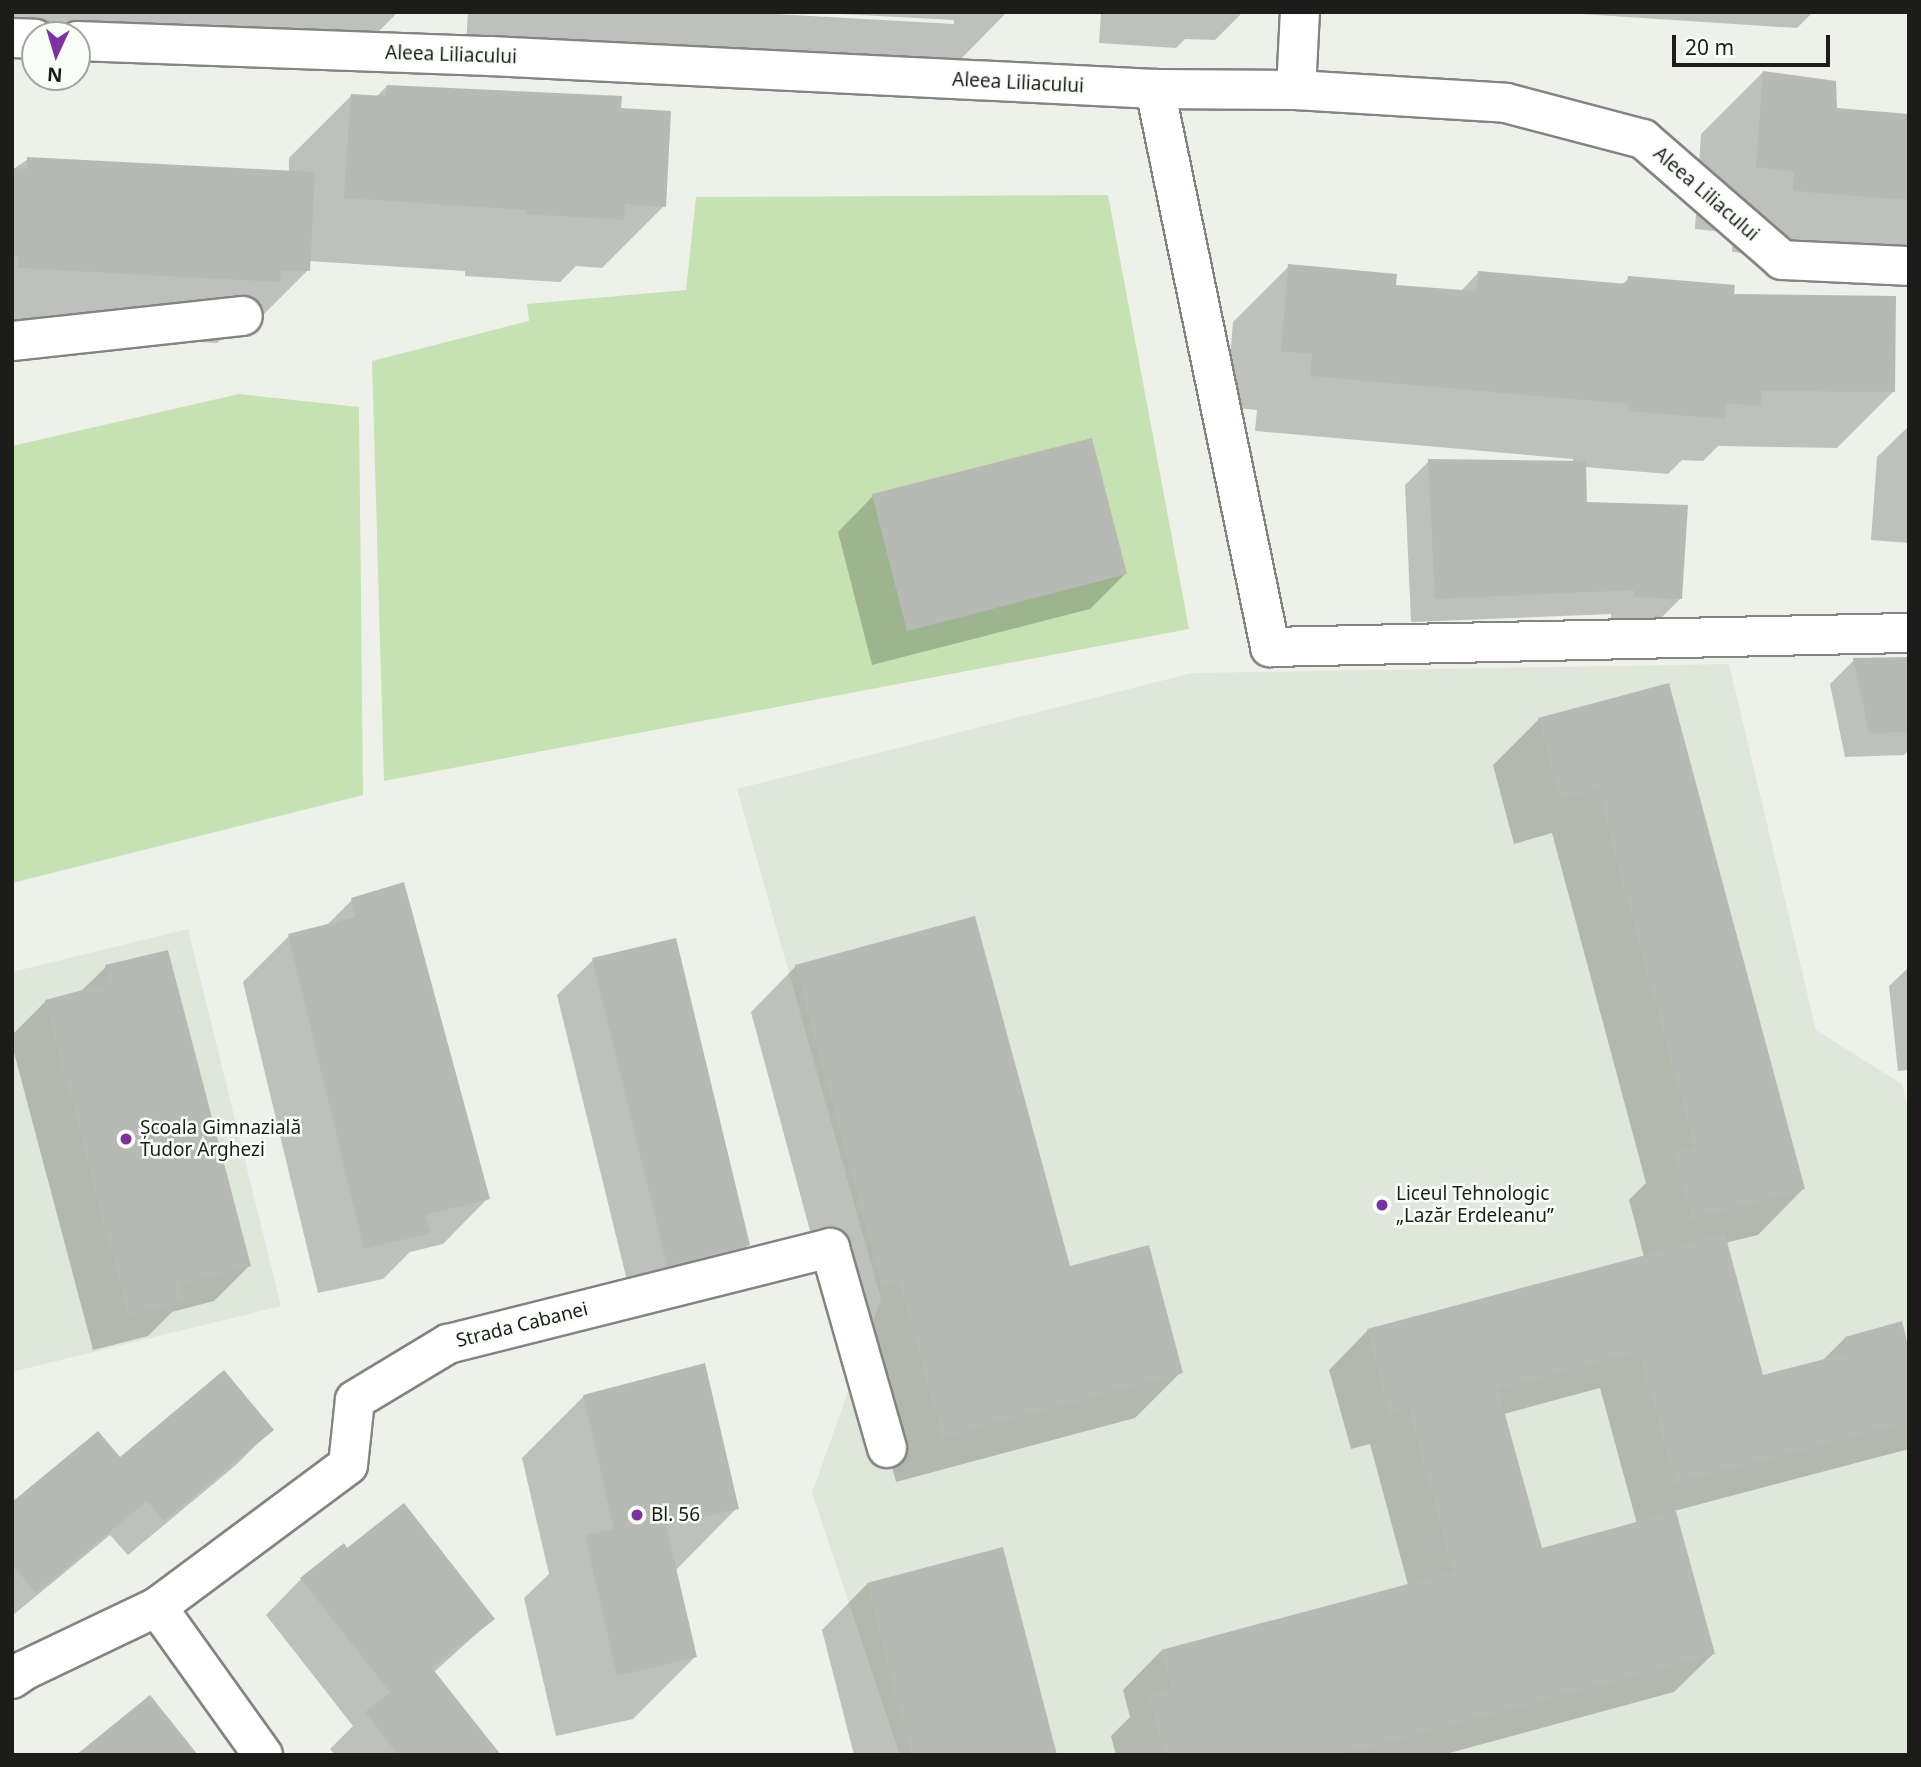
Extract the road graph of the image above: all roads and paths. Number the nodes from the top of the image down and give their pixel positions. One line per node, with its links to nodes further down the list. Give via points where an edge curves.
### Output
1 (1300, 12): 4 (street)
2 (91, 42): 3 (street, Aleea Liliacului)
3 (1155, 89): 4 (street, Aleea Liliacului); 8 (street, via 1270,647)
4 (1296, 90): 5 (street, Aleea Liliacului, via 1506,103 1643,139 1782,260)
5 (1909, 266)
6 (243, 316): 7 (street)
7 (12, 341)
8 (1909, 633)
9 (887, 1448): 10 (street, Strada Cabanei, via 830,1248 447,1344 355,1400 348,1465)
10 (157, 1607): 11 (street, Strada Cabanei); 12 (street)
11 (16, 1668)
12 (263, 1755)

